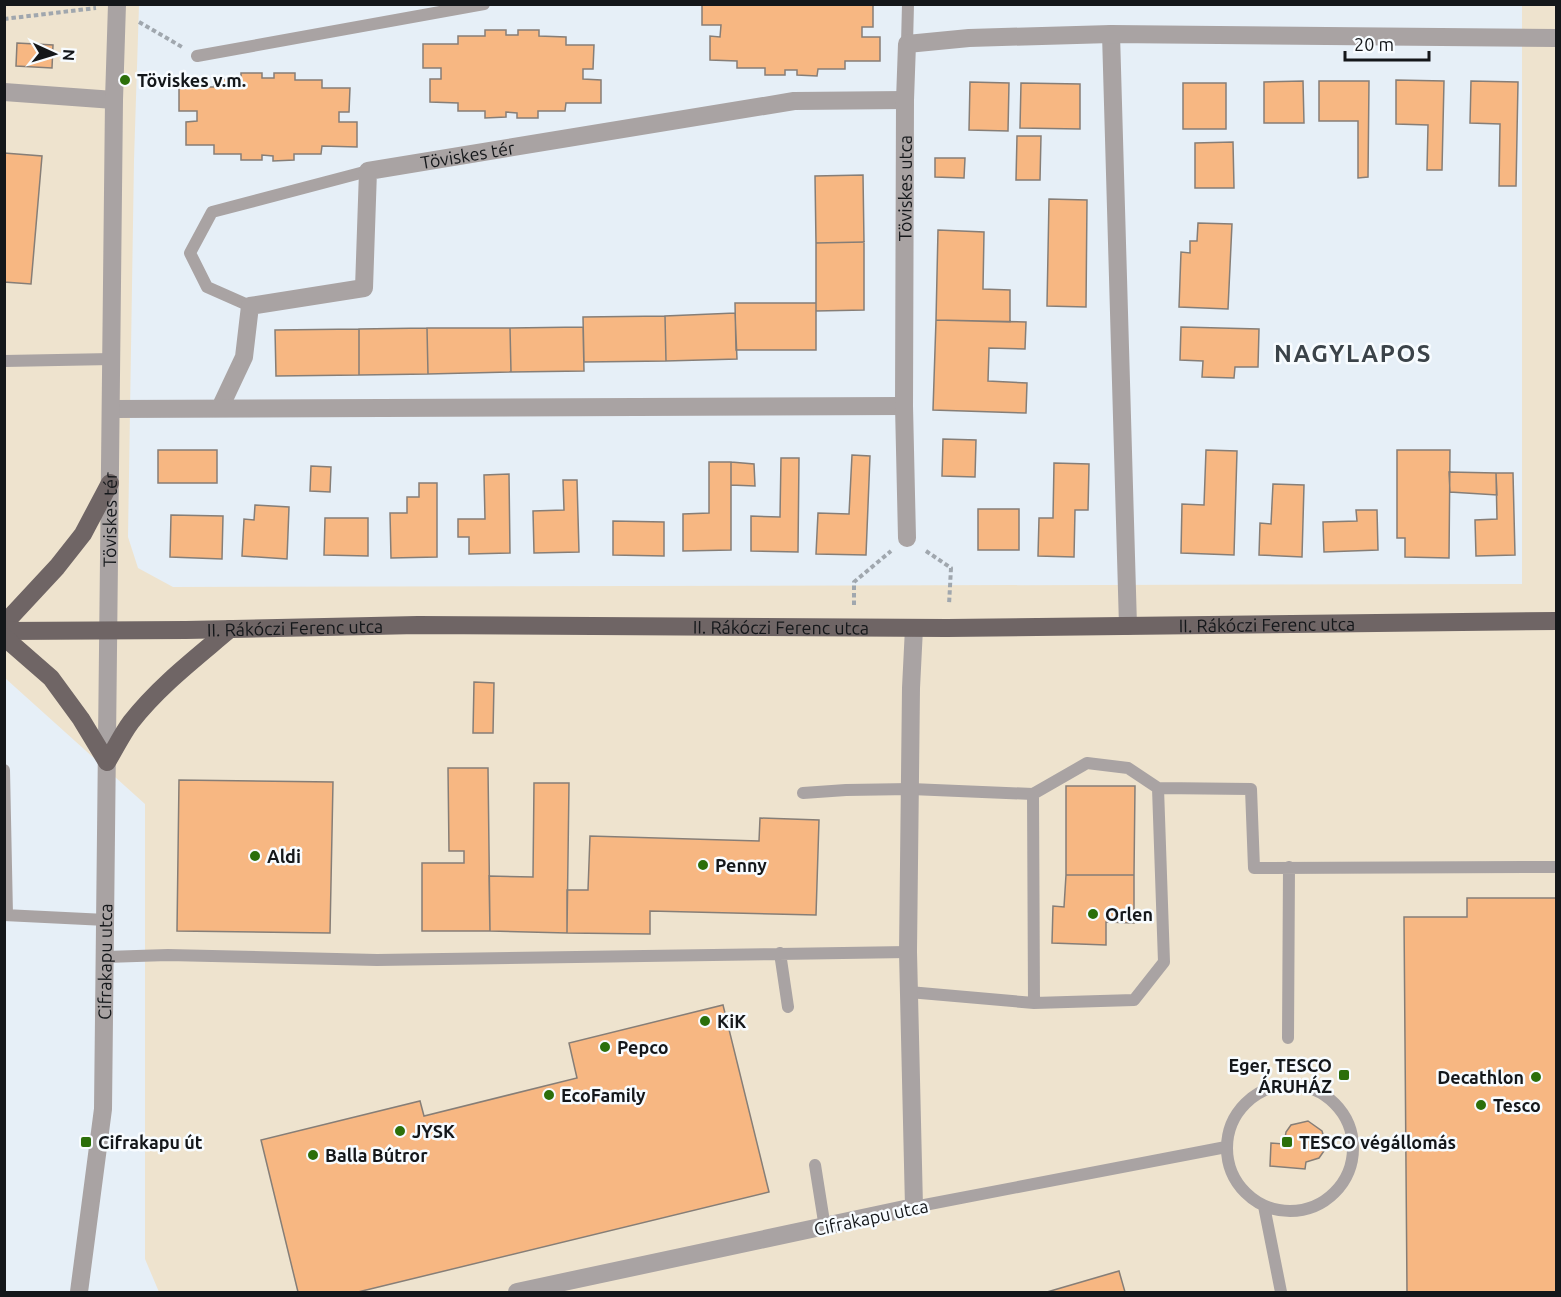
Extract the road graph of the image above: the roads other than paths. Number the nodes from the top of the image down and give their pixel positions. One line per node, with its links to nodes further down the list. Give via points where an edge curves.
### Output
1 (484, 4): 7 (lane)
2 (908, 4): 6 (lane)
3 (117, 7): 9 (street, Töviskes tér)
4 (1111, 34): 5 (street); 6 (street); 22 (street)
5 (1557, 38)
6 (907, 44): 10 (street, Töviskes utca)
7 (197, 56)
8 (4, 92): 9 (street)
9 (114, 100): 13 (street, Töviskes tér)
10 (905, 100): 11 (street, Töviskes tér, via 794,100); 15 (street, Töviskes utca)
11 (368, 171): 12 (street, via 364,288); 12 (lane, via 212,212 190,253 207,287)
12 (250, 306): 16 (street, via 244,357)
13 (112, 359): 14 (lane); 17 (street, Töviskes tér)
14 (4, 361)
15 (904, 406): 16 (street); 19 (street, Töviskes utca)
16 (220, 408): 17 (street)
17 (112, 409): 18 (street, Töviskes tér)
18 (110, 483): 21 (main road, via 83,534); 25 (street, Töviskes tér)
19 (907, 538)
20 (1557, 621): 22 (main road, II. Rákóczi Ferenc utca)
21 (4, 624)
22 (1128, 626): 23 (main road, II. Rákóczi Ferenc utca)
23 (914, 628): 24 (main road, II. Rákóczi Ferenc utca, via 418,625); 31 (street)
24 (230, 629): 25 (main road, II. Rákóczi Ferenc utca); 28 (main road, via 153,698 130,723)
25 (109, 630): 26 (main road, II. Rákóczi Ferenc utca); 28 (street, Cifrakapu utca)
26 (4, 631)
27 (4, 637): 28 (main road, via 51,678)
28 (107, 762): 37 (street, Cifrakapu utca)
29 (4, 770): 36 (lane)
30 (1158, 788): 33 (lane, via 1128,768 1087,763); 34 (lane, via 1251,789 1254,868); 42 (lane, via 1164,962 1134,1000)
31 (910, 789): 32 (lane); 33 (lane); 38 (street)
32 (803, 793)
33 (1033, 794): 42 (lane)
34 (1289, 867): 35 (lane); 44 (lane)
35 (1557, 867)
36 (5, 915): 37 (lane)
37 (106, 920): 40 (street, Cifrakapu utca)
38 (908, 952): 39 (lane); 41 (street)
39 (780, 953): 40 (lane, via 377,960); 43 (lane)
40 (105, 957): 50 (street, Cifrakapu utca, via 103,1109)
41 (909, 992): 42 (lane); 48 (street)
42 (1034, 1003)
43 (789, 1007)
44 (1288, 1038)
45 (1226, 1147): 47 (lane, via 1236,1181 1248,1196); 47 (lane, via 1230,1126 1240,1107 1275,1085 1296,1084 1316,1089 1334,1101 1346,1117 1353,1137 1353,1158 1336,1192 1320,1204 1302,1210 1282,1211); 48 (lane, Cifrakapu utca)
46 (815, 1165): 49 (lane)
47 (1264, 1206): 52 (lane)
48 (914, 1207): 49 (street, Cifrakapu utca)
49 (825, 1228): 51 (street, Cifrakapu utca)
50 (79, 1293)
51 (517, 1293)
52 (1281, 1293)

